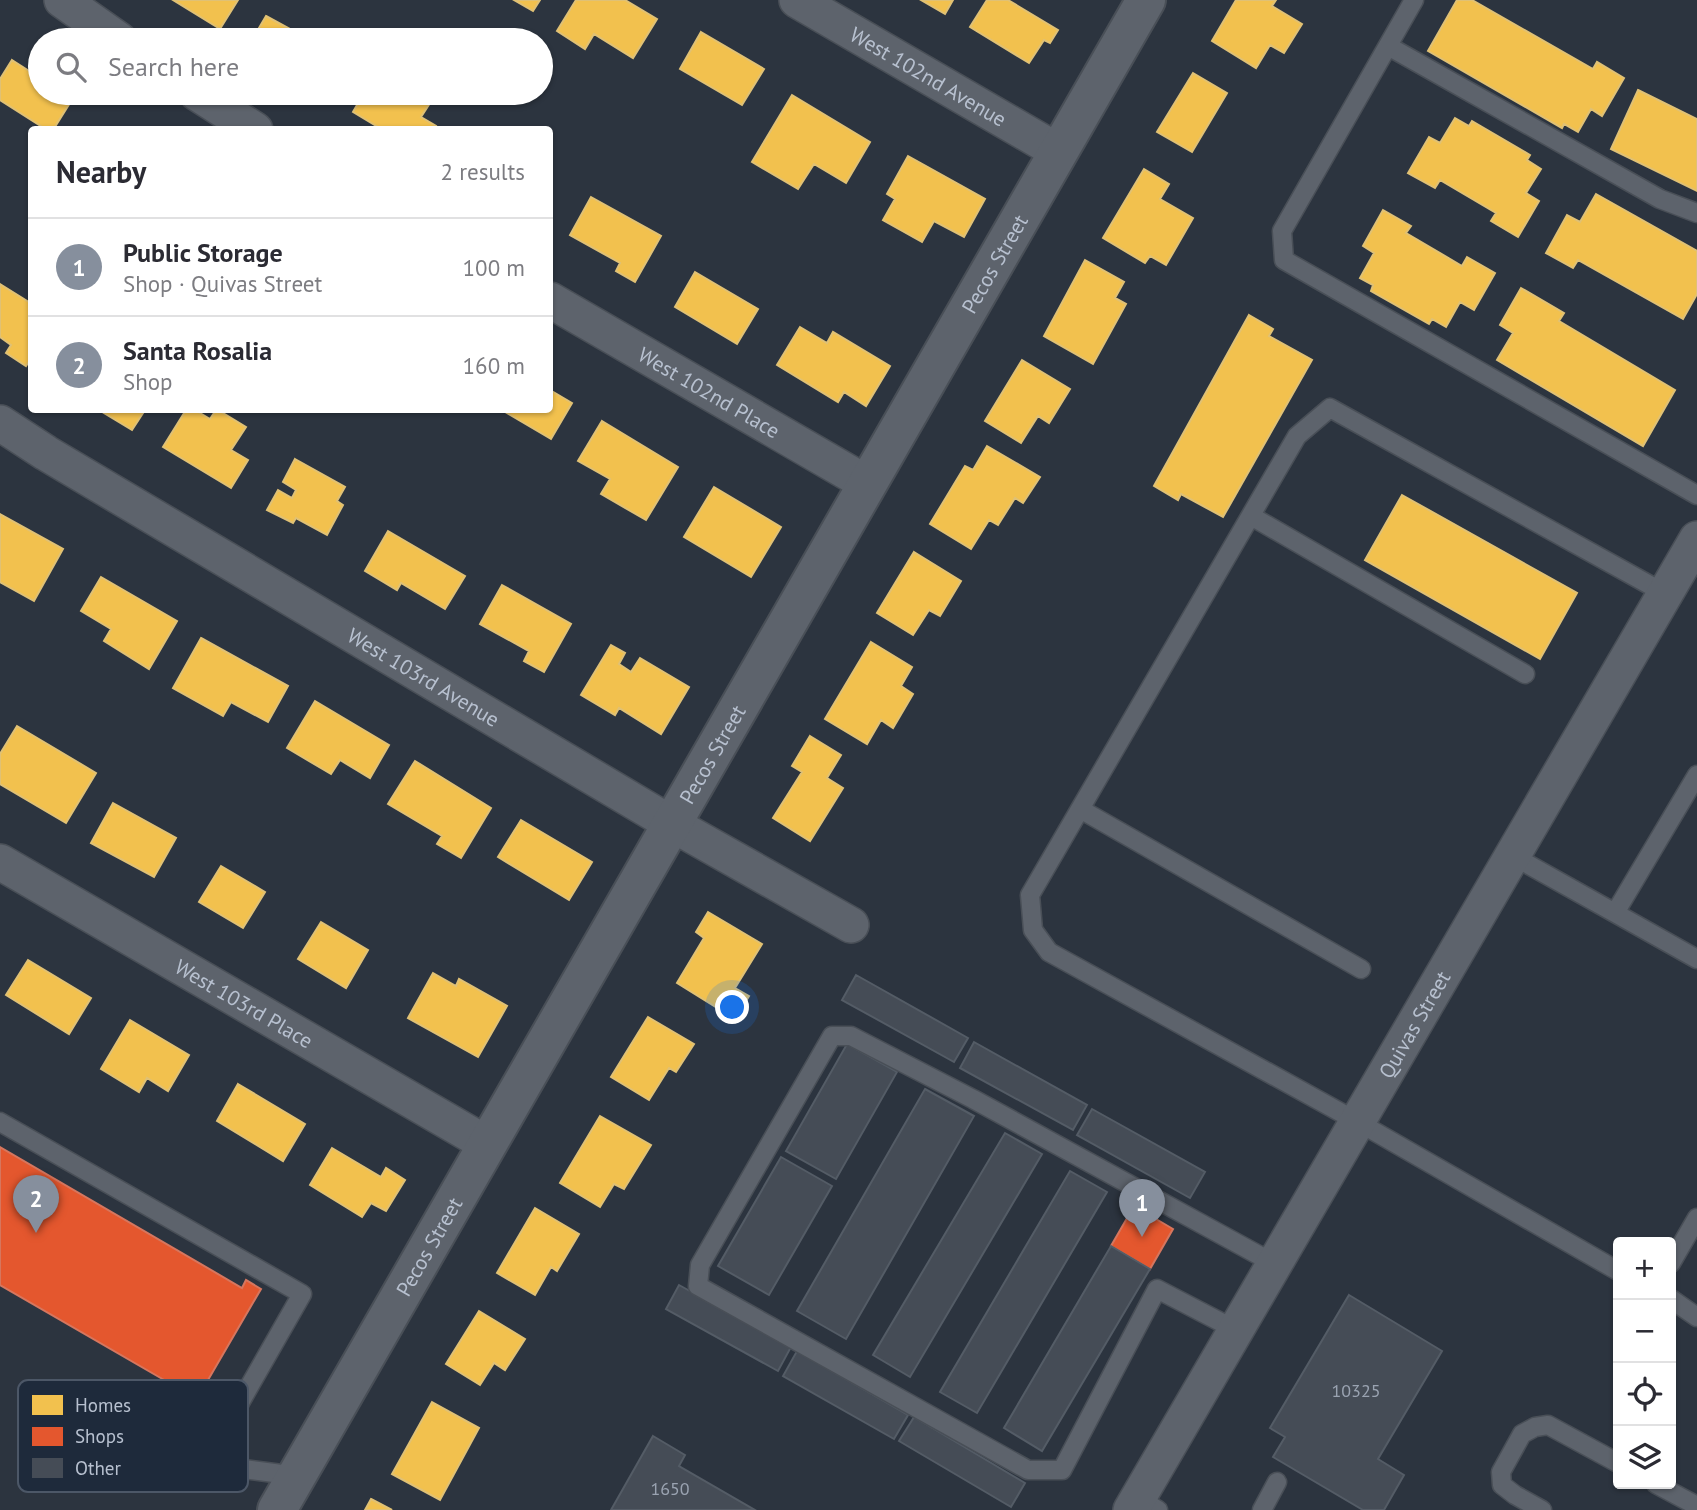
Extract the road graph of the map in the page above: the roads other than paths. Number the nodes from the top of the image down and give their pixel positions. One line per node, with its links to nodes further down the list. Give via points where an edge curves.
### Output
1 (62, 0): 5 (street)
2 (797, 0): 9 (street, West 102nd Avenue)
3 (1146, 0): 9 (street, Pecos Street)
4 (1415, 0): 6 (lane)
5 (102, 28)
6 (1388, 46): 10 (lane, via 1660,199); 14 (lane, via 1282,232 1284,261)
7 (215, 105): 8 (street)
8 (248, 126)
9 (1059, 152): 13 (street, Pecos Street)
10 (1697, 213)
11 (553, 302): 13 (street, West 102nd Place)
12 (0, 423): 21 (street, West 103rd Avenue)
13 (868, 484): 21 (street, Pecos Street)
14 (1697, 495)
15 (1251, 516): 17 (lane, via 1297,436 1330,408); 18 (lane); 20 (lane)
16 (1697, 539): 17 (street, Quivas Street)
17 (1665, 594): 22 (street, Quivas Street)
18 (1525, 674)
19 (1697, 775): 24 (lane)
20 (1080, 808): 27 (lane); 29 (lane, via 1030,895 1032,930 1049,952)
21 (672, 824): 25 (street, West 103rd Avenue); 30 (street, Pecos Street)
22 (1513, 856): 24 (lane); 29 (street, Quivas Street)
23 (0, 862): 30 (street, West 103rd Place)
24 (1615, 913): 26 (lane)
25 (851, 925)
26 (1697, 959)
27 (1361, 969)
28 (0, 1122): 38 (lane, via 302,1294)
29 (1358, 1122): 33 (street, Quivas Street); 34 (lane)
30 (487, 1144): 41 (street, Pecos Street)
31 (1697, 1219): 32 (lane)
32 (1676, 1255)
33 (1275, 1264): 37 (street, Quivas Street); 37 (lane, via 851,1036 832,1036 700,1265 698,1286 1028,1470 1062,1470 1157,1289)
34 (1613, 1267)
35 (1672, 1300): 36 (lane)
36 (1697, 1317)
37 (1236, 1330): 44 (street, Quivas Street)
38 (248, 1389)
39 (1613, 1460): 48 (lane, via 1548,1425 1522,1434 1502,1472 1502,1485)
40 (248, 1470): 41 (lane)
41 (297, 1476): 46 (street, Pecos Street)
42 (1277, 1482): 47 (lane)
43 (1666, 1489): 45 (lane)
44 (1143, 1506)
45 (1697, 1506)
46 (277, 1510)
47 (1262, 1510)
48 (1542, 1510)

